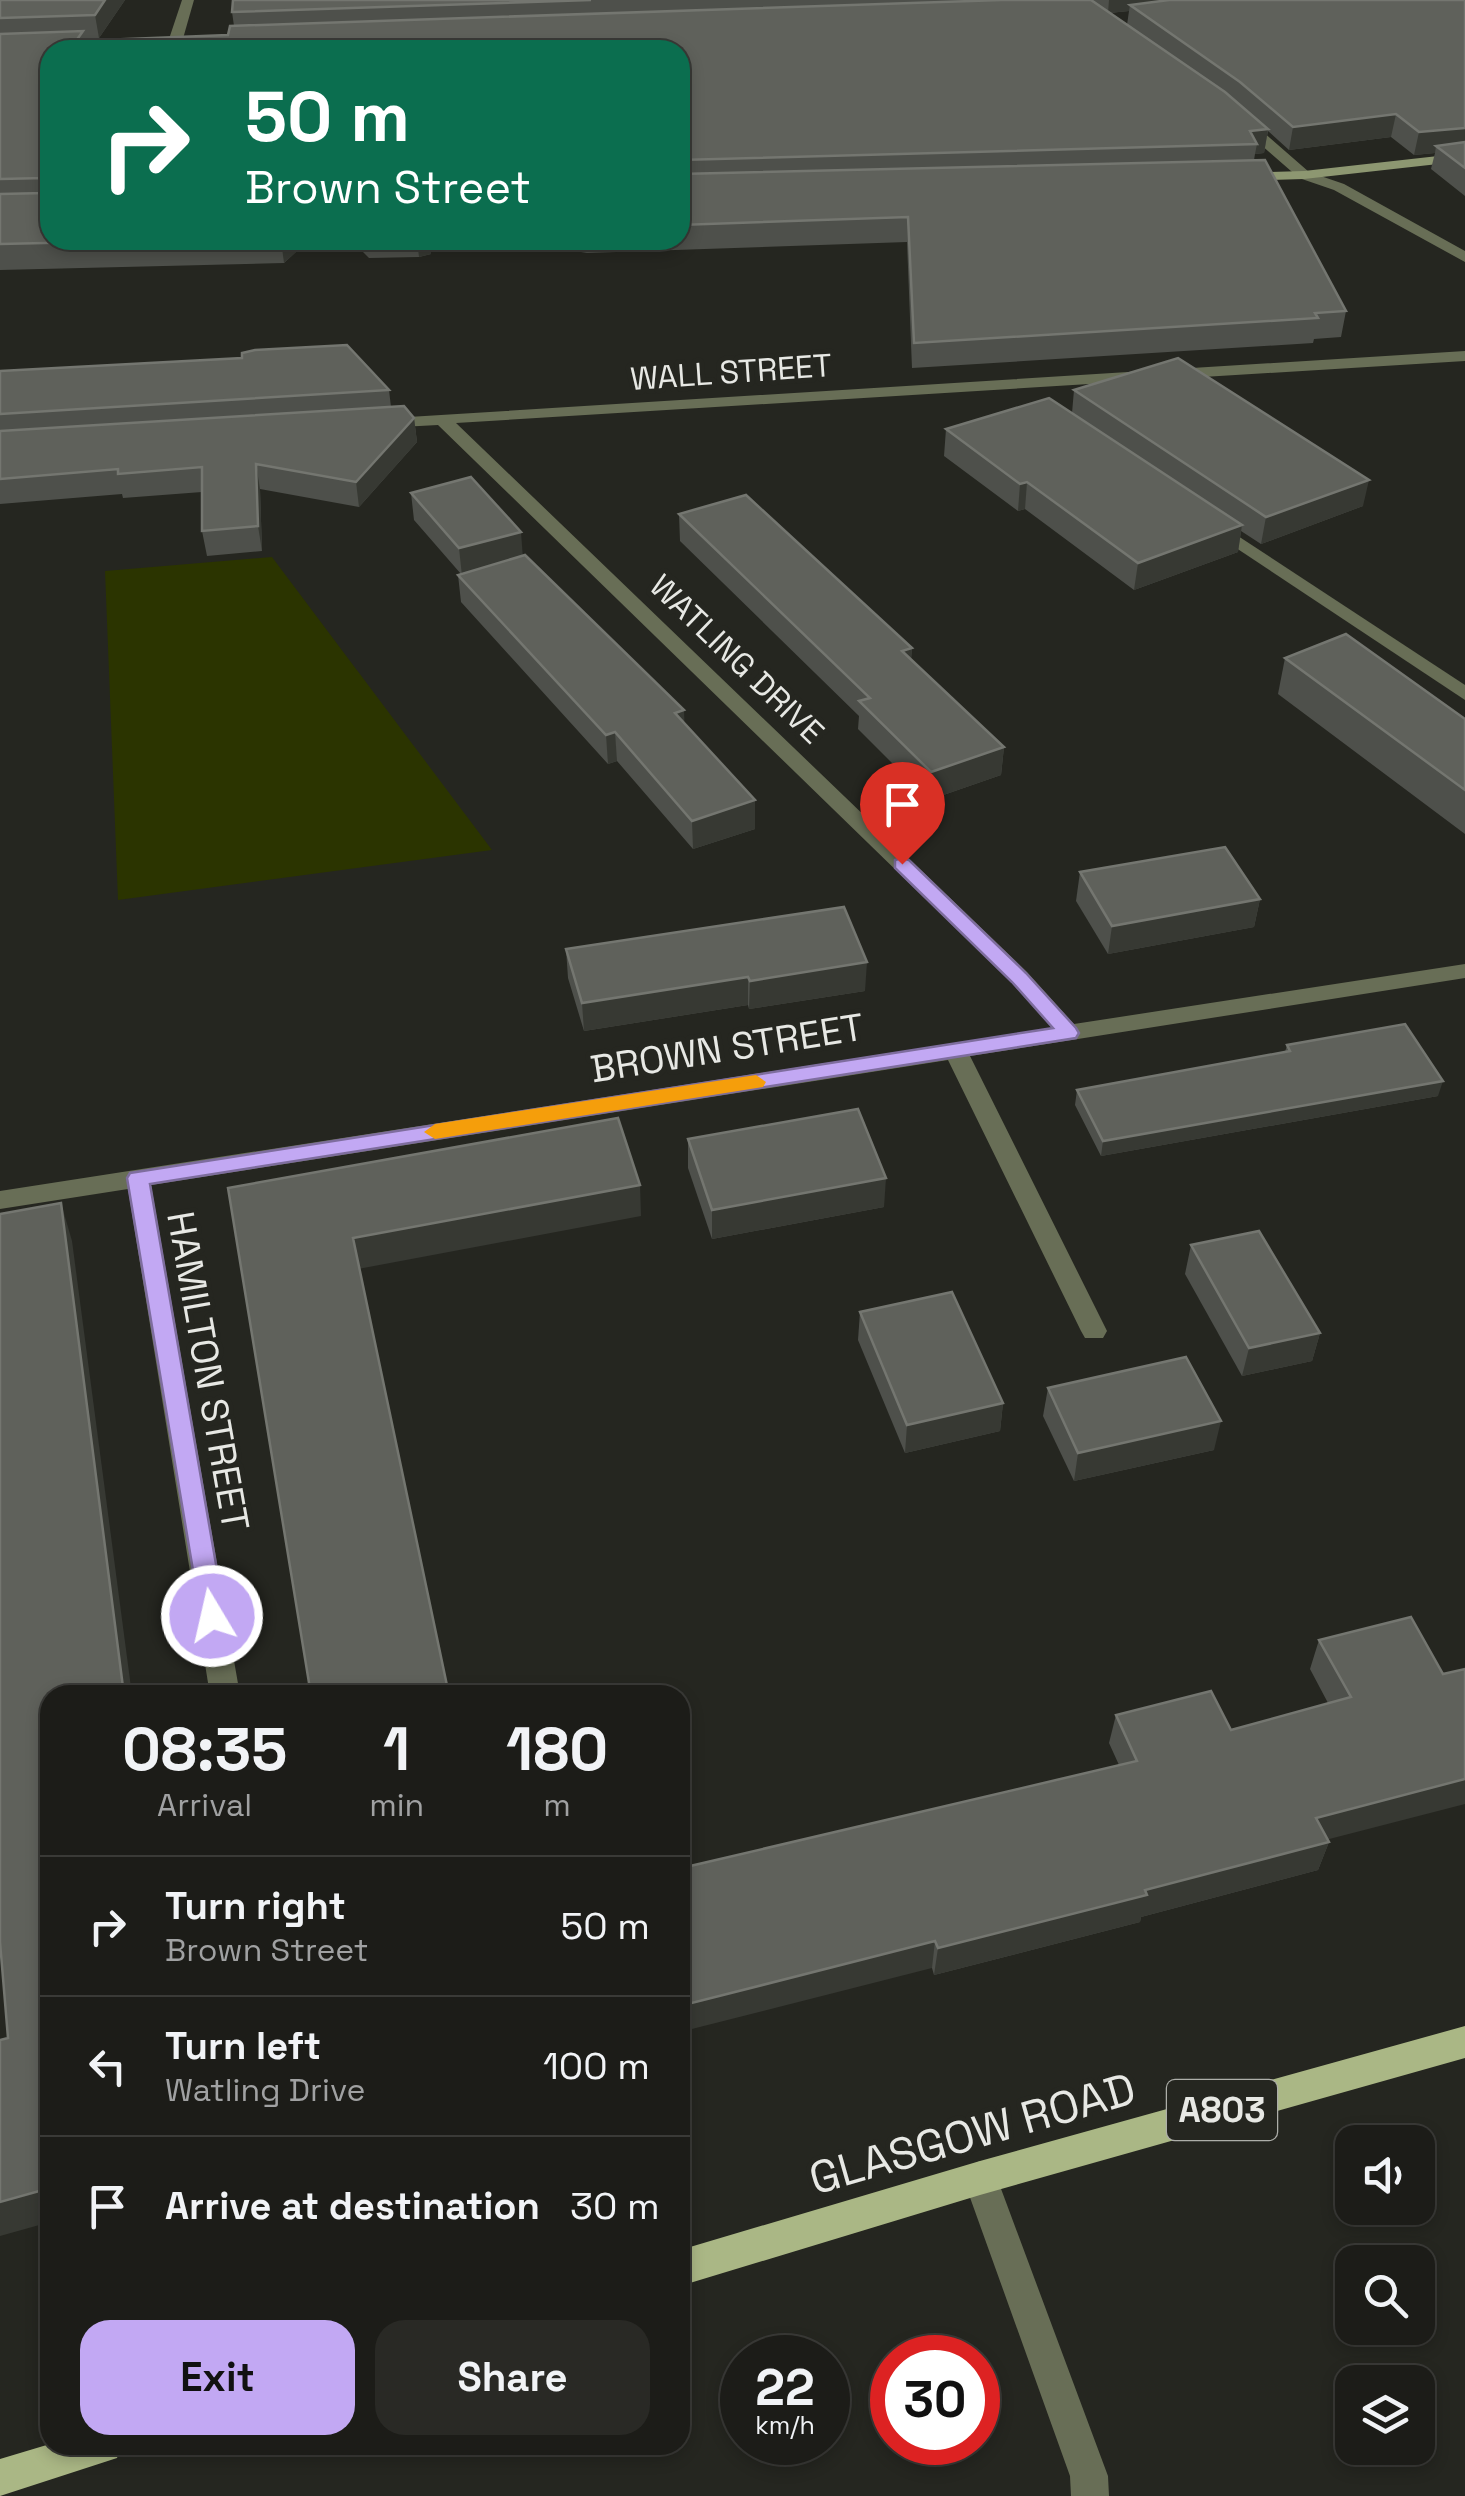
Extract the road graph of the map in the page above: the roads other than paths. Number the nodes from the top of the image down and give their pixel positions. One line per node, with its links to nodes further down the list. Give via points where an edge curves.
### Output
1 (188, 0): 2 (street)
2 (176, 40)
3 (1229, 110): 5 (street)
4 (1465, 157): 5 (street)
5 (1304, 175): 6 (street); 7 (street)
6 (1229, 177)
7 (1465, 257)
8 (1465, 356): 9 (street, WALL STREET)
9 (1006, 385): 10 (street); 11 (street, WALL STREET)
10 (1031, 402)
11 (443, 420): 12 (street, WALL STREET); 16 (street, WATLING DRIVE)
12 (366, 424)
13 (1192, 510): 14 (street)
14 (1465, 694)
15 (1465, 971): 16 (street, BROWN STREET)
16 (1069, 1033): 17 (street, BROWN STREET)
17 (955, 1050): 18 (street, BROWN STREET); 20 (street)
18 (138, 1178): 19 (street, BROWN STREET); 21 (street, HAMILTON STREET)
19 (0, 1200)
20 (1094, 1332)
21 (223, 1685)
22 (1465, 2042): 23 (main road, GLASGOW ROAD / A803)
23 (980, 2178): 24 (main road, GLASGOW ROAD / A803); 27 (street, via 1089,2476)
24 (690, 2265)
25 (72, 2455): 26 (main road)
26 (0, 2478)
27 (1090, 2496)

